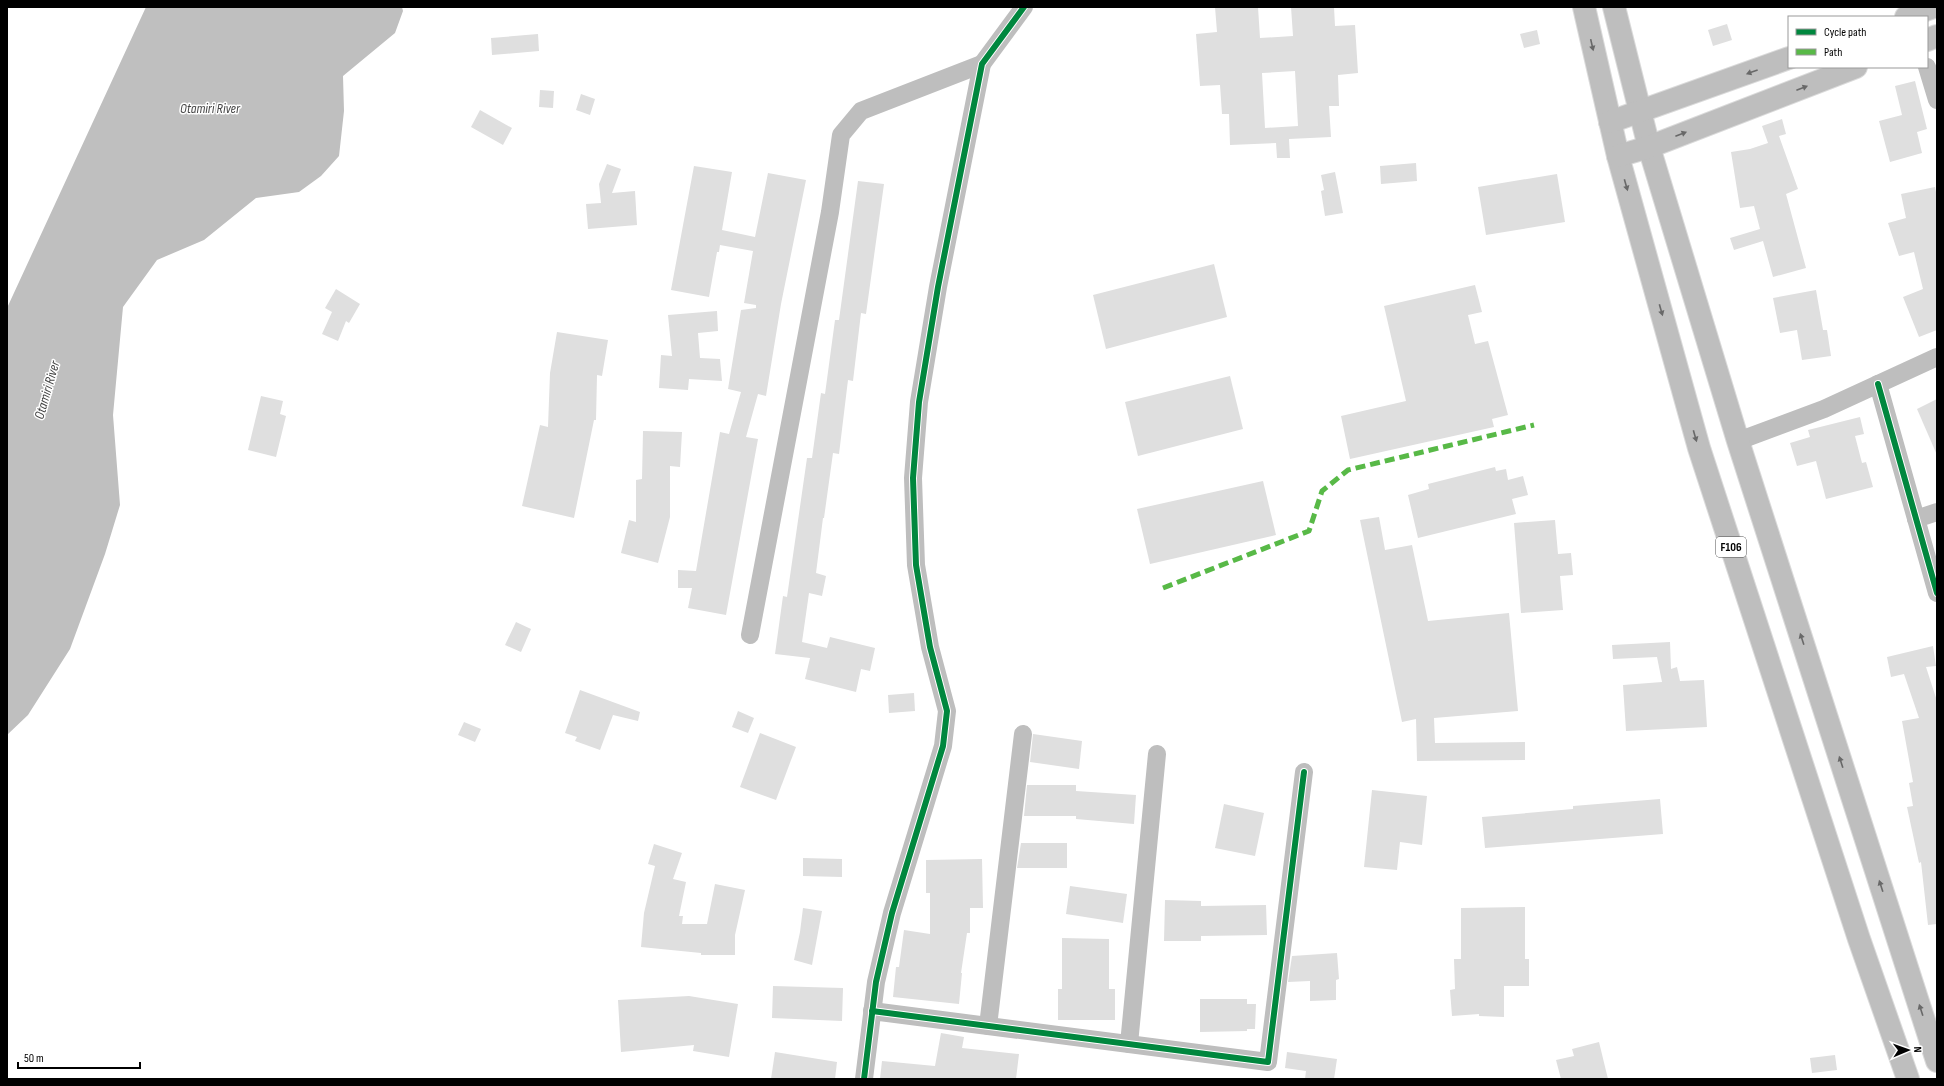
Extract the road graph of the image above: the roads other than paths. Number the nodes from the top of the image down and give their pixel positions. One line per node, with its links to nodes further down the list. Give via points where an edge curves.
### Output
1 (1024, 7): 7 (street)
2 (1584, 7): 12 (main road, F106, one-way to 12)
3 (1614, 7): 11 (main road)
4 (1934, 7): 5 (main road)
5 (1909, 16)
6 (1788, 58): 11 (main road, one-way to 11)
7 (982, 64): 21 (street, via 861,111 841,135 830,212); 25 (street, via 919,402 913,478 916,565 930,647 947,711 943,746 892,913)
8 (1853, 68): 13 (main road, one-way to 8)
9 (1927, 68): 10 (street)
10 (1937, 100)
11 (1640, 112): 12 (main road); 13 (main road)
12 (1610, 122): 14 (main road, F106)
13 (1649, 147): 14 (main road); 17 (main road)
14 (1618, 156): 30 (main road, F106, one-way to 30, via 1699,448 1859,939)
15 (1937, 357): 16 (street)
16 (1878, 384): 17 (street, via 1824,409); 19 (street)
17 (1738, 441): 28 (main road, one-way to 17)
18 (1937, 512): 19 (street)
19 (1916, 519): 20 (street)
20 (1937, 593)
21 (750, 634)
22 (1023, 734): 26 (street)
23 (1157, 754): 27 (street)
24 (1304, 772): 27 (street, via 1268,1062)
25 (872, 1011): 26 (street); 29 (street)
26 (988, 1026): 27 (street)
27 (1129, 1044)
28 (1937, 1060)
29 (864, 1079)
30 (1908, 1079)

